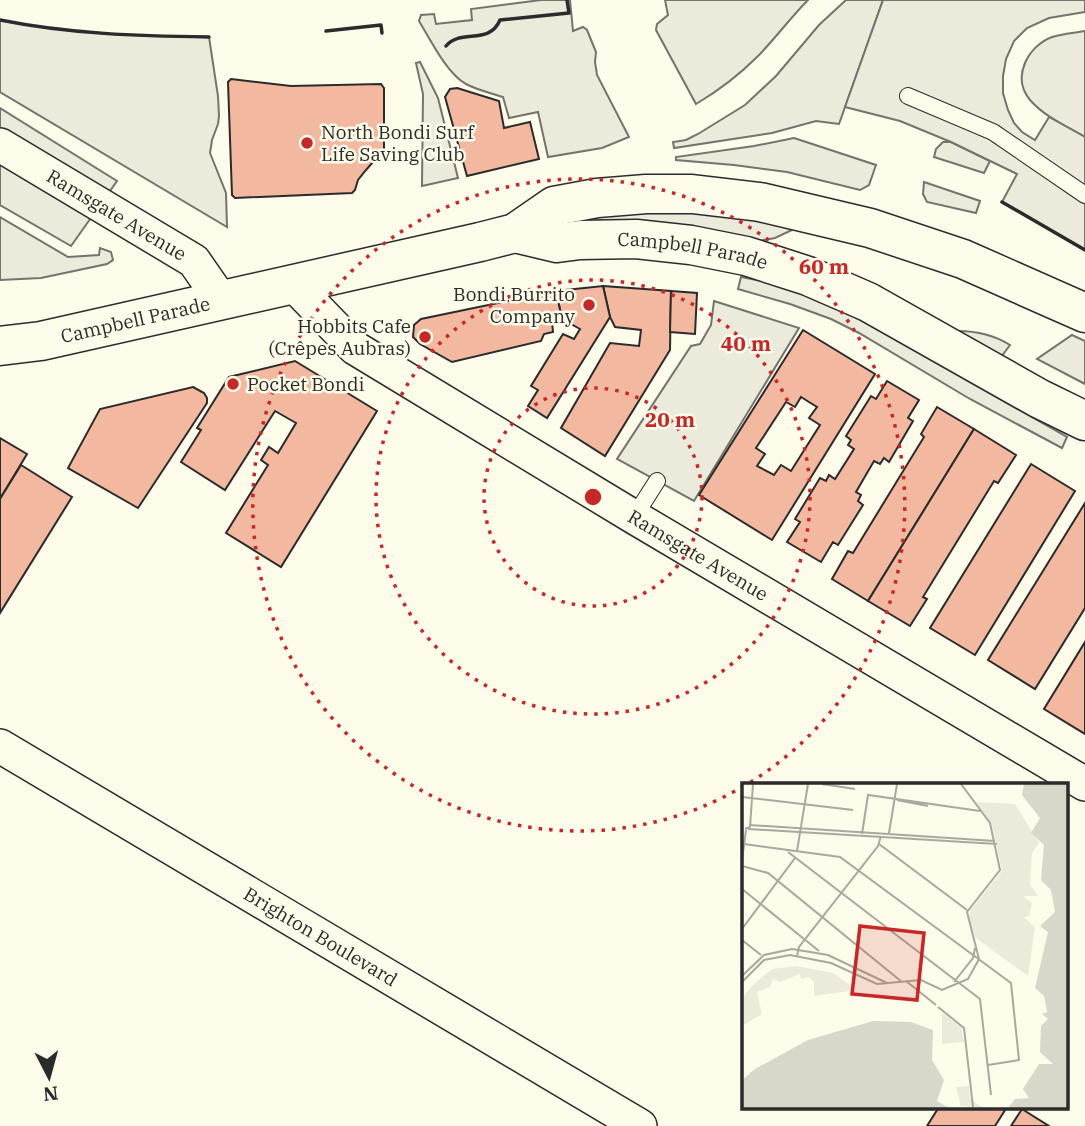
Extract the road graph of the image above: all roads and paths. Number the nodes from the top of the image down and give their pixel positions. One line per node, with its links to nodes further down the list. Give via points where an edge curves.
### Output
1 (908, 96): 3 (lane, via 993,132)
2 (0, 145): 6 (street, Ramsgate Avenue, via 194,261)
3 (1085, 195)
4 (515, 233): 5 (street, Campbell Parade); 7 (street, Campbell Parade, via 554,206 597,198 692,194 760,202 870,228 963,259); 9 (street, Campbell Parade, via 557,243 636,239 691,245 808,276 868,302)
5 (293, 284): 6 (street, Campbell Parade); 11 (street, Ramsgate Avenue, via 355,348)
6 (221, 300): 8 (street, Campbell Parade)
7 (1085, 313)
8 (0, 346)
9 (1085, 421)
10 (657, 481): 11 (lane)
11 (634, 517): 13 (street, Ramsgate Avenue)
12 (0, 746): 14 (street, Brighton Boulevard)
13 (1085, 784)
14 (640, 1126)

